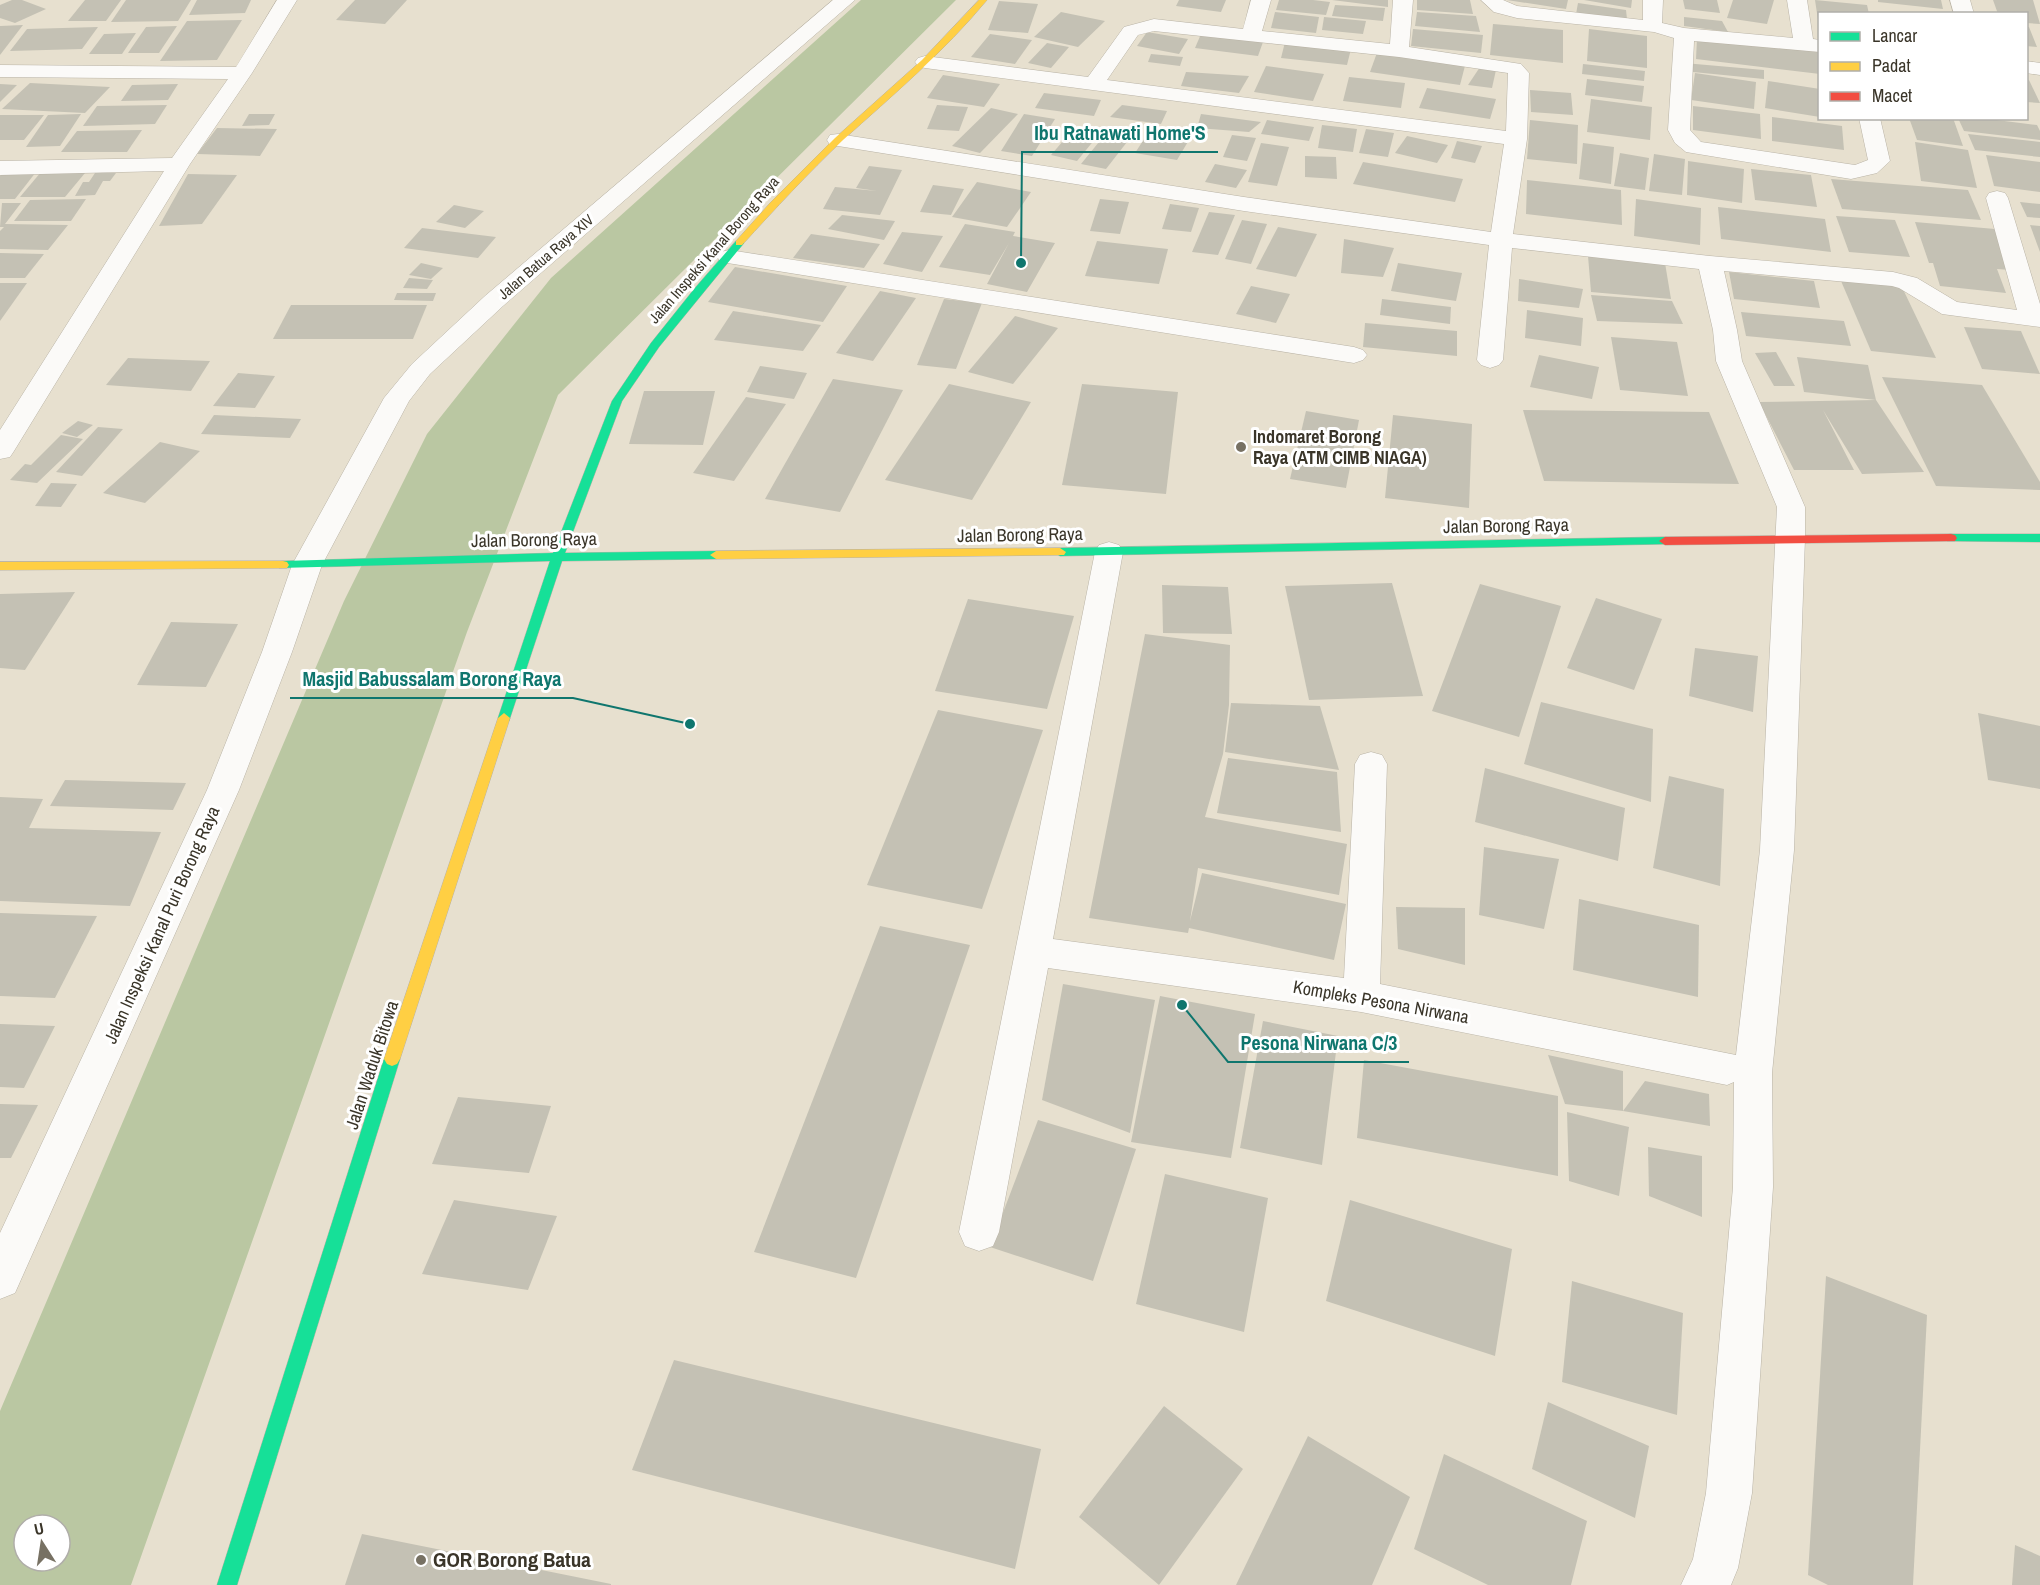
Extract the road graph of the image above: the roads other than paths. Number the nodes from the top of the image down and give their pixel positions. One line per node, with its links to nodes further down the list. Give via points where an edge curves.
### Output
1 (287, 0): 16 (street)
2 (845, 0): 35 (street, Jalan Batua Raya XIV, via 494,301 422,369 398,398)
3 (983, 0): 14 (street, Jalan Inspeksi Kanal Borong Raya)
4 (1261, 0): 10 (street)
5 (1403, 0): 13 (street)
6 (1491, 0): 9 (street, via 1516,12)
7 (1653, 0): 9 (street)
8 (1797, 0): 12 (street)
9 (1652, 27): 11 (street)
10 (1252, 33): 13 (street); 17 (street, via 1162,25 1140,27 1131,31)
11 (1684, 34): 12 (street); 18 (street, via 1679,130 1694,147 1864,171 1879,161)
12 (1812, 45)
13 (1399, 51): 19 (street, via 1514,68 1519,73)
14 (925, 62): 17 (street); 20 (street, Jalan Inspeksi Kanal Borong Raya)
15 (0, 71): 16 (street)
16 (242, 73): 21 (street)
17 (1094, 83): 19 (street)
18 (1869, 120)
19 (1516, 139): 24 (street)
20 (838, 140): 24 (street); 25 (street, Jalan Inspeksi Kanal Borong Raya, via 773,205)
21 (179, 164): 22 (street); 30 (street)
22 (0, 168)
23 (1997, 198): 27 (street)
24 (1501, 240): 26 (street); 29 (street)
25 (729, 257): 28 (street); 34 (street, Jalan Inspeksi Kanal Borong Raya, via 654,345 617,401)
26 (1710, 263): 27 (street, via 1903,280 1951,309); 31 (street, via 1729,361 1791,507)
27 (2036, 320)
28 (1354, 355)
29 (1490, 360)
30 (0, 451)
31 (1791, 538): 32 (street, Jalan Borong Raya); 33 (street, Jalan Borong Raya); 44 (street, via 1777,850 1753,1073 1753,1187 1729,1493 1715,1568)
32 (2040, 538)
33 (1108, 552): 34 (street, Jalan Borong Raya); 38 (street)
34 (558, 558): 35 (street, Jalan Borong Raya); 43 (street, Jalan Waduk Bitowa, via 368,1134)
35 (307, 565): 36 (street, Jalan Borong Raya); 42 (street, Jalan Inspeksi Kanal Puri Borong Raya, via 223,790)
36 (0, 566)
37 (1371, 764): 39 (street)
38 (1033, 951): 39 (street, Kompleks Pesona Nirwana); 41 (street)
39 (1361, 996): 40 (street, Kompleks Pesona Nirwana)
40 (1727, 1068)
41 (979, 1232)
42 (0, 1279)
43 (227, 1585)
44 (1704, 1585)

